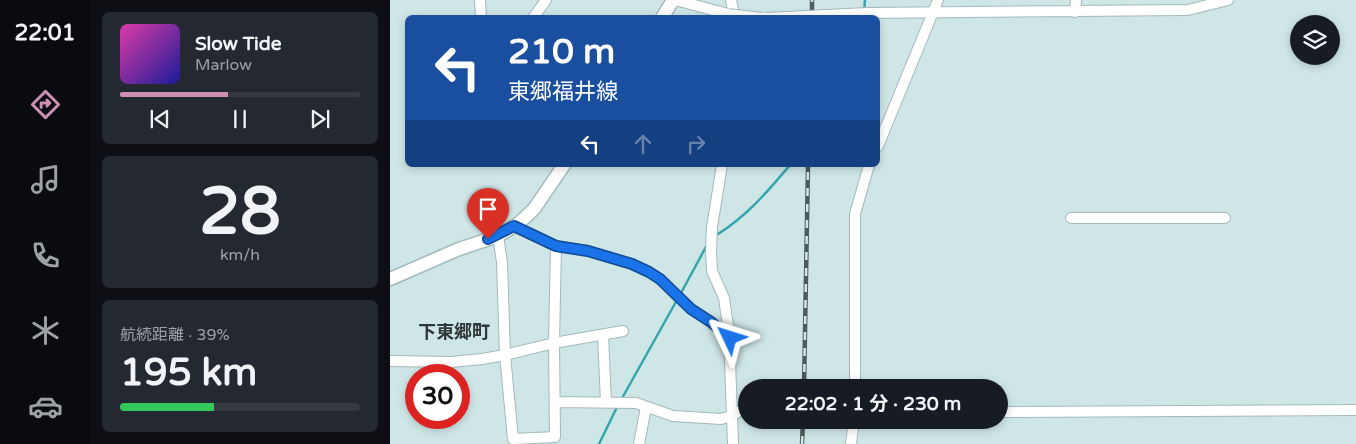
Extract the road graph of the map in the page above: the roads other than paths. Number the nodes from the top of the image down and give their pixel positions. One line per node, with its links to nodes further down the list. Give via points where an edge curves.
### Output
1 (480, 0): 11 (street)
2 (546, 0): 12 (street)
3 (674, 0): 13 (main road); 14 (street)
4 (731, 0): 15 (street)
5 (938, 0): 10 (street)
6 (1076, 0): 9 (street)
7 (1228, 0): 8 (street)
8 (1188, 5): 9 (street)
9 (1075, 12): 10 (street)
10 (932, 13): 16 (street, bridge); 17 (street)
11 (481, 15)
12 (535, 15)
13 (664, 15)
14 (727, 15)
15 (731, 15)
16 (827, 15)
17 (880, 141)
18 (563, 167): 23 (main road, via 534,209)
19 (722, 167): 29 (street, via 712,227 711,261 724,298)
20 (869, 167): 33 (street, via 855,214)
21 (1071, 218): 22 (street)
22 (1225, 218)
23 (514, 226): 24 (main road); 25 (street)
24 (498, 236): 26 (main road); 31 (street)
25 (556, 246): 29 (street, via 588,251 649,272); 30 (street)
26 (390, 279)
27 (623, 331): 28 (street)
28 (603, 335): 30 (street); 35 (street)
29 (730, 338): 40 (street)
30 (554, 343): 31 (street); 34 (street)
31 (505, 356): 32 (street, via 451,362); 34 (street, via 513,439 555,437)
32 (390, 361)
33 (855, 379)
34 (555, 402): 35 (street)
35 (615, 402): 36 (street)
36 (646, 407): 40 (street, via 673,416 721,419); 42 (street)
37 (1356, 410): 39 (street)
38 (738, 412): 40 (street)
39 (1008, 412)
40 (731, 416): 43 (street)
41 (853, 429): 44 (street)
42 (639, 444)
43 (733, 444)
44 (851, 444)

